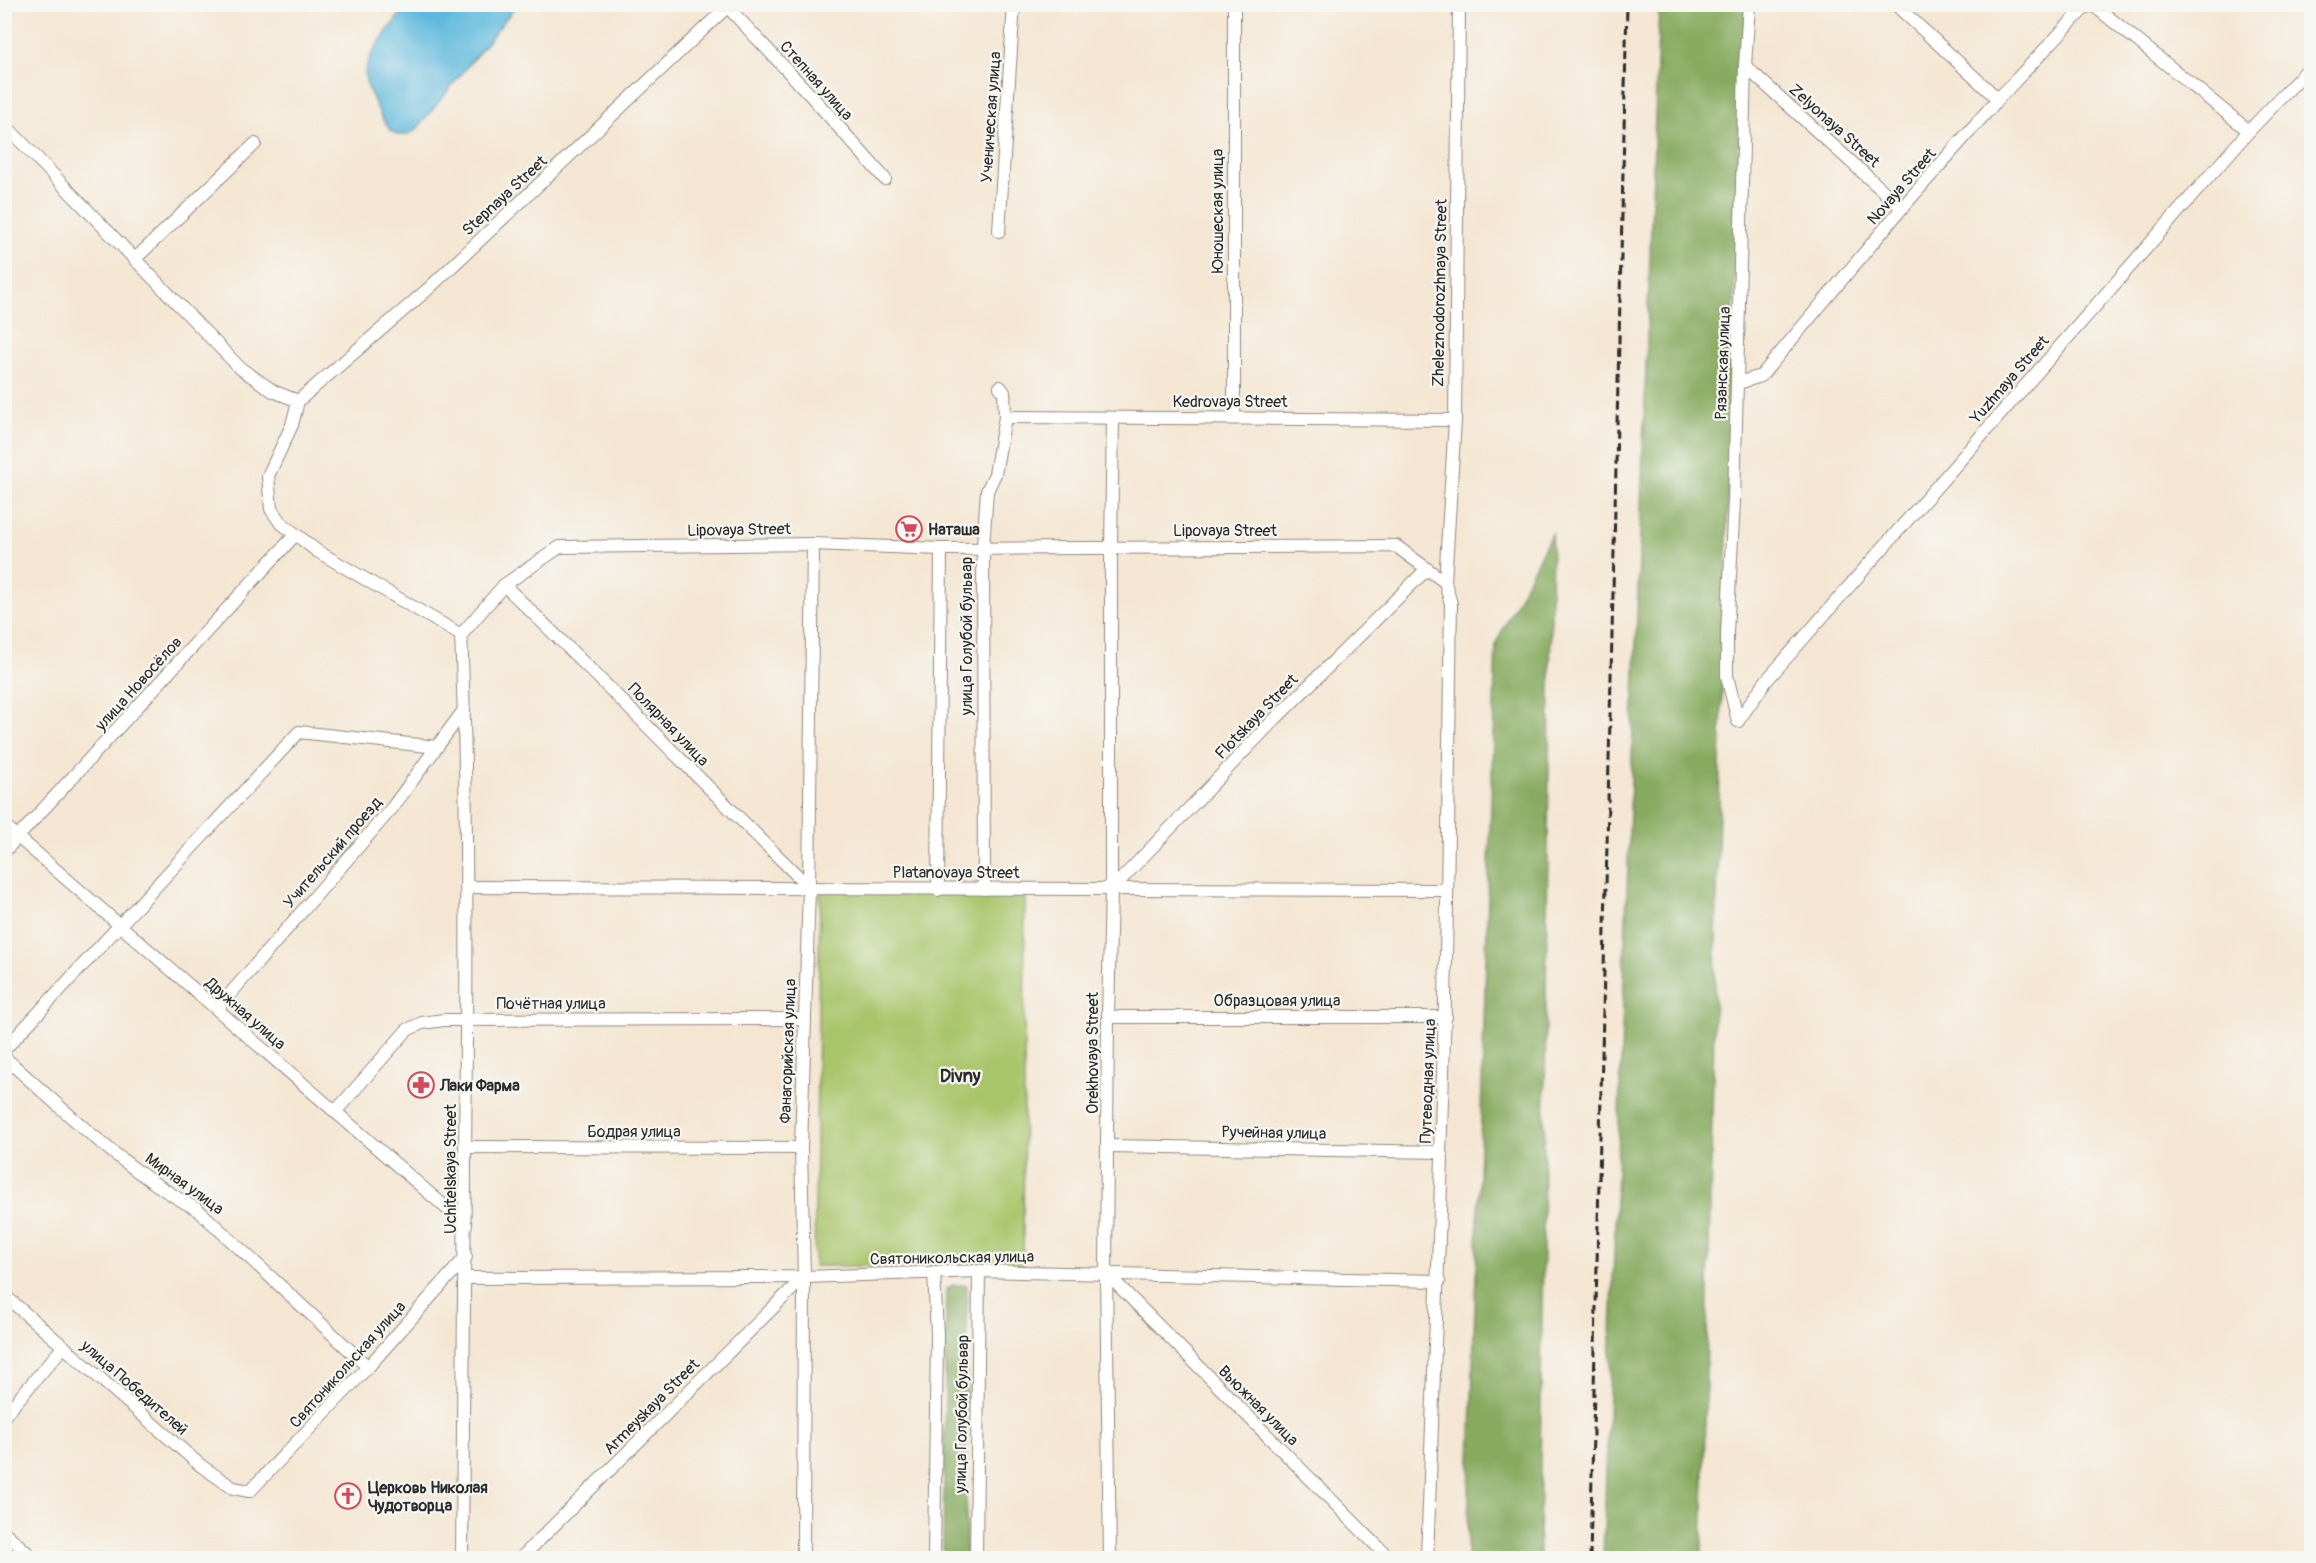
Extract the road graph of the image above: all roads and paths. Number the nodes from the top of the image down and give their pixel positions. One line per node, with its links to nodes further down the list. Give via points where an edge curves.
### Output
1 (1014, 4): 16 (street, Ученическая улица)
2 (1234, 4): 22 (street, Юношеская улица)
3 (1459, 4): 24 (street, Zheleznodorozhnaya Street)
4 (1749, 4): 9 (street, Рязанская улица)
5 (1895, 4): 10 (street)
6 (2090, 4): 10 (street, Novaya Street); 12 (street)
7 (726, 6): 14 (street, Степная улица); 20 (street, Stepnaya Street, via 427,290)
8 (2312, 65): 12 (street, Yuzhnaya Street)
9 (1745, 66): 15 (street, Zelyonaya Street); 18 (street, Рязанская улица)
10 (1998, 99): 15 (street, Novaya Street)
11 (4, 124): 17 (street)
12 (2249, 131): 36 (street, Yuzhnaya Street, via 1766,681)
13 (255, 144): 17 (street)
14 (885, 179)
15 (1902, 208): 18 (street, Novaya Street, via 1761,376)
16 (999, 231)
17 (135, 259): 20 (street, via 240,368 273,391)
18 (1738, 383): 36 (street, Рязанская улица, via 1727,676)
19 (1000, 387): 21 (street, улица Голубой бульвар, via 1004,392)
20 (298, 401): 25 (street, via 292,425 268,476 271,509)
21 (1005, 417): 23 (street, Kedrovaya Street); 28 (street, улица Голубой бульвар, via 995,474 987,491)
22 (1234, 417): 23 (street, Kedrovaya Street); 24 (street, Kedrovaya Street)
23 (1113, 419): 27 (street, Orekhovaya Street)
24 (1455, 420): 31 (street, Zheleznodorozhnaya Street)
25 (295, 535): 34 (street); 39 (street, улица Новосёлов)
26 (813, 544): 29 (street, Lipovaya Street); 32 (street, Lipovaya Street, via 560,547); 42 (street, Фанагорийская улица)
27 (1111, 547): 28 (street, Lipovaya Street); 30 (street, Lipovaya Street, via 1396,546); 45 (street, Orekhovaya Street)
28 (982, 548): 29 (street, Lipovaya Street); 43 (street, улица Голубой бульвар)
29 (941, 549): 44 (street)
30 (1428, 569): 31 (street); 45 (street, Flotskaya Street, via 1272,722)
31 (1445, 582): 33 (street, Zheleznodorozhnaya Street)
32 (504, 585): 34 (street, Lipovaya Street); 42 (street, Полярная улица)
33 (1451, 604): 46 (street, Путеводная улица)
34 (461, 635): 35 (street, Uchitelskaya Street)
35 (464, 710): 37 (street, Учительский проезд); 41 (street, Uchitelskaya Street)
36 (1738, 721)
37 (437, 747): 47 (street, via 299,732); 48 (street, Учительский проезд, via 392,808)
38 (4, 825): 39 (street, Дружная улица)
39 (18, 837): 40 (street, улица Новосёлов); 47 (street, Дружная улица)
40 (4, 852)
41 (467, 887): 42 (street, Platanovaya Street); 52 (street, Uchitelskaya Street)
42 (809, 887): 44 (street, Platanovaya Street); 51 (street, Фанагорийская улица)
43 (984, 889): 44 (street, Platanovaya Street); 45 (street, Platanovaya Street)
44 (938, 890)
45 (1112, 890): 46 (street, Platanovaya Street); 49 (street, Orekhovaya Street)
46 (1446, 890): 50 (street, Путеводная улица)
47 (120, 926): 48 (street, Дружная улица); 53 (street)
48 (217, 1009): 55 (street, Дружная улица)
49 (1108, 1017): 50 (street, Образцовая улица); 56 (street, Orekhovaya Street)
50 (1446, 1017): 59 (street, Путеводная улица)
51 (805, 1019): 52 (street, Почётная улица); 58 (street, Фанагорийская улица)
52 (466, 1020): 55 (street, Почётная улица, via 433,1021 407,1030); 57 (street, Uchitelskaya Street)
53 (4, 1050)
54 (4, 1057): 70 (street, Мирная улица, via 165,1192 197,1209)
55 (336, 1111): 60 (street, Дружная улица)
56 (1108, 1146): 59 (street, Ручейная улица); 64 (street, Orekhovaya Street)
57 (466, 1147): 58 (street, Бодрая улица); 60 (street, Uchitelskaya Street)
58 (801, 1148): 65 (street, Фанагорийская улица)
59 (1440, 1152): 67 (street, Путеводная улица)
60 (466, 1226): 61 (street, Uchitelskaya Street)
61 (466, 1257): 66 (street, Uchitelskaya Street); 70 (street, Святоникольская улица)
62 (979, 1271): 63 (street, Святоникольская улица); 64 (street, Святоникольская улица); 79 (street, улица Голубой бульвар)
63 (934, 1272): 65 (street, Святоникольская улица); 78 (street, улица Голубой бульвар)
64 (1106, 1273): 67 (street, Святоникольская улица); 80 (street, Orekhovaya Street); 81 (street, Вьюжная улица)
65 (804, 1277): 66 (street, Святоникольская улица); 76 (street, Armeyskaya Street); 77 (street, Фанагорийская улица)
66 (465, 1278): 75 (street, Uchitelskaya Street)
67 (1439, 1281): 82 (street, Путеводная улица)
68 (4, 1295): 69 (street, улица Победителей)
69 (64, 1347): 71 (street); 72 (street, улица Победителей, via 200,1465 233,1488)
70 (368, 1367): 72 (street, Святоникольская улица)
71 (4, 1416)
72 (250, 1491)
73 (4, 1532): 74 (street)
74 (33, 1558)
75 (462, 1558)
76 (521, 1558)
77 (803, 1558)
78 (934, 1558)
79 (976, 1558)
80 (1110, 1558)
81 (1389, 1558)
82 (1427, 1558)

